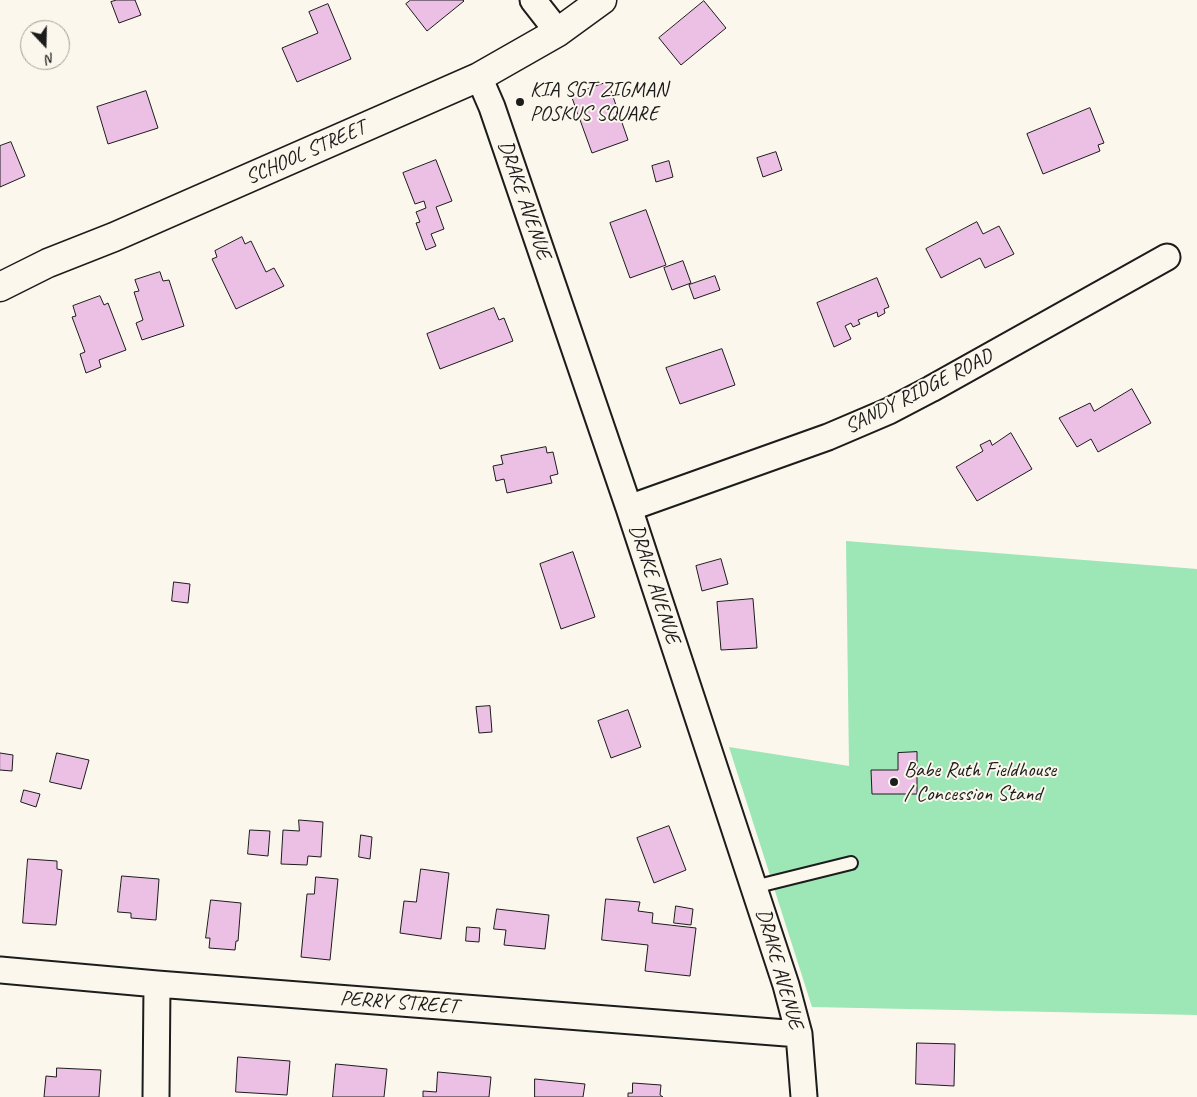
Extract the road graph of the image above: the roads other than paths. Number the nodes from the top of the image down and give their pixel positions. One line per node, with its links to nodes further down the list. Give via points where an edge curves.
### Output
1 (533, 0): 3 (street)
2 (602, 0): 3 (street, SCHOOL STREET)
3 (558, 32): 4 (street, SCHOOL STREET)
4 (479, 77): 6 (street, SCHOOL STREET, via 48,263); 7 (street, DRAKE AVENUE)
5 (1167, 257): 7 (street, SANDY RIDGE ROAD, via 889,411 828,437)
6 (0, 288)
7 (629, 508): 9 (street, DRAKE AVENUE)
8 (852, 863): 9 (lane)
9 (754, 887): 12 (street, DRAKE AVENUE)
10 (0, 970): 11 (street, PERRY STREET)
11 (157, 984): 12 (street, PERRY STREET); 13 (street)
12 (799, 1034): 14 (street, DRAKE AVENUE)
13 (156, 1097)
14 (804, 1097)

